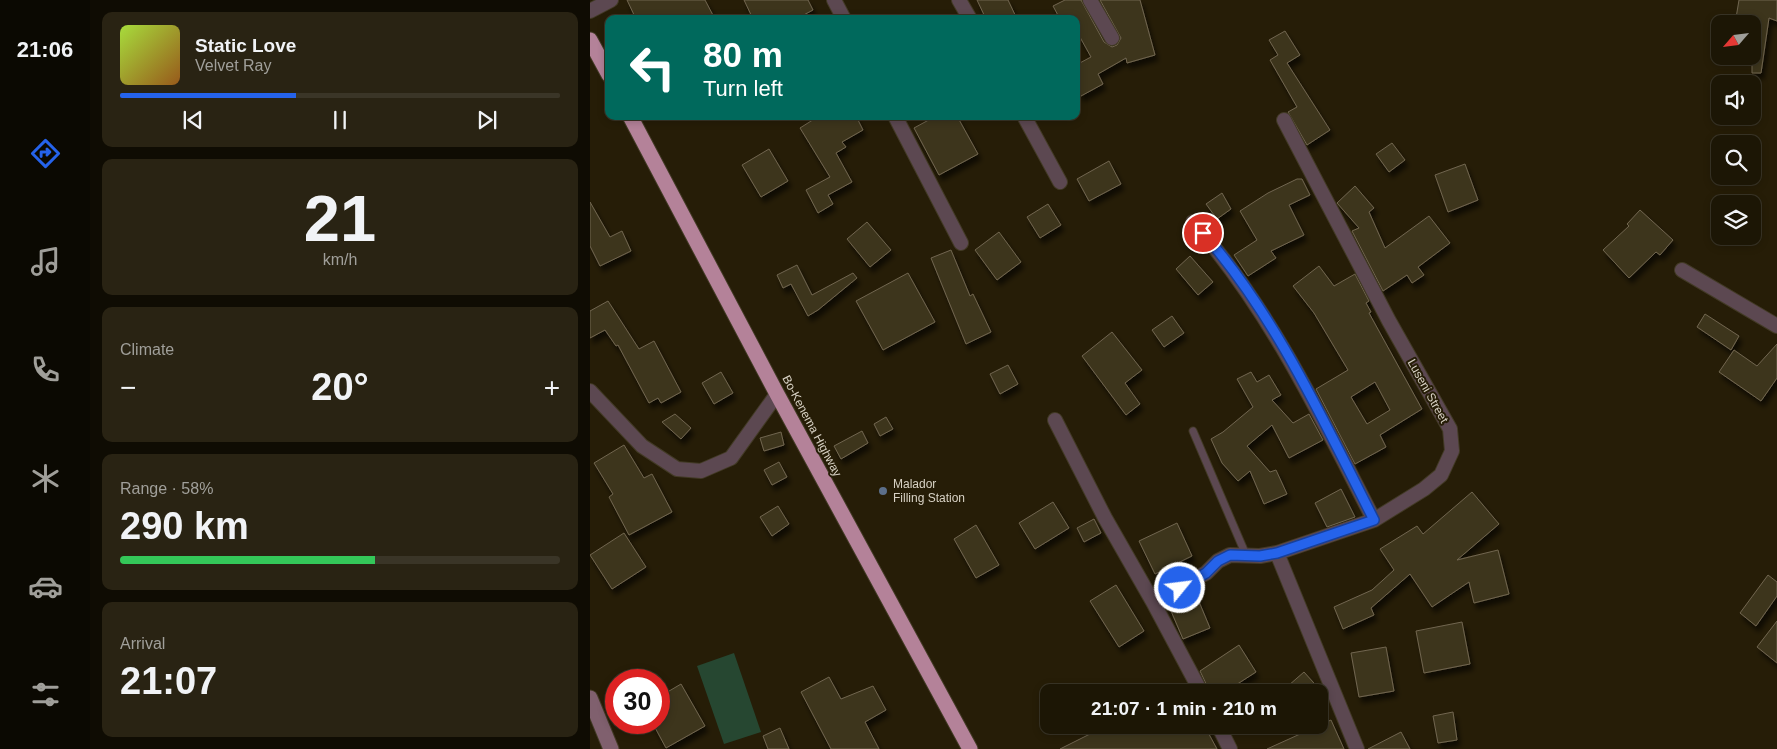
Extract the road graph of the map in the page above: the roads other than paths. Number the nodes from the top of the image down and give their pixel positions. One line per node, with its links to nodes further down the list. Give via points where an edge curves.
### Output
1 (611, 0): 5 (street)
2 (834, 0): 6 (street)
3 (959, 0): 7 (street)
4 (1090, 0): 8 (street)
5 (590, 11)
6 (842, 15)
7 (968, 15)
8 (1112, 38)
9 (590, 40): 10 (highway)
10 (605, 68)
11 (632, 120): 21 (highway, Bo-Kenema Highway)
12 (897, 120): 17 (street)
13 (1026, 120): 15 (street)
14 (1284, 120): 24 (street, Luseni Street, via 1380,304 1450,429 1452,451 1441,475)
15 (1060, 182)
16 (1193, 222): 24 (street, via 1224,256 1272,330)
17 (961, 243)
18 (1682, 270): 19 (street)
19 (1777, 326)
20 (590, 391): 21 (street, via 642,446 677,469 701,471 731,458)
21 (777, 394): 32 (highway, Bo-Kenema Highway)
22 (1055, 420): 27 (street)
23 (1194, 431): 26 (lane)
24 (1374, 520): 25 (street, Luseni Street)
25 (1277, 553): 26 (street, Luseni Street); 34 (street)
26 (1246, 555): 27 (street, Luseni Street, via 1230,555 1218,561 1206,573)
27 (1153, 602): 28 (street)
28 (1197, 684)
29 (590, 698): 31 (street)
30 (1222, 734): 33 (street)
31 (612, 749)
32 (970, 749)
33 (1230, 749)
34 (1356, 749)

